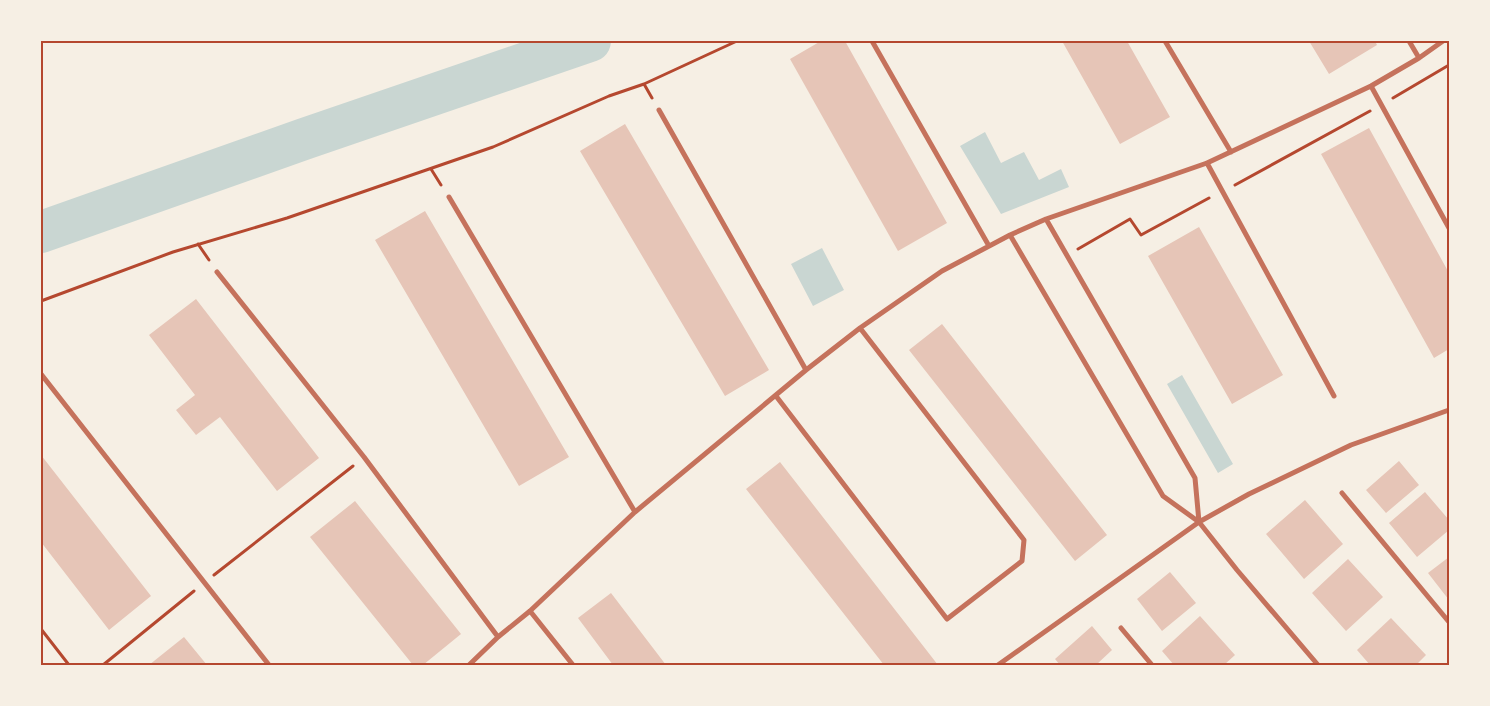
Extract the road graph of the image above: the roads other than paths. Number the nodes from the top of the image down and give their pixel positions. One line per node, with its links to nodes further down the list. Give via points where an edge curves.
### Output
1 (872, 41): 14 (street)
2 (1165, 41): 8 (street)
3 (1410, 41): 5 (street)
4 (1443, 41): 5 (street)
5 (1419, 58): 6 (street)
6 (1371, 86): 8 (street); 12 (street)
7 (659, 110): 17 (street)
8 (1231, 152): 9 (street)
9 (1208, 163): 11 (street); 20 (street)
10 (449, 197): 23 (street)
11 (1046, 218): 13 (street); 24 (street, via 1195,478)
12 (1449, 228)
13 (1010, 235): 14 (street); 24 (street, via 1164,496)
14 (989, 246): 16 (street, via 942,270)
15 (218, 272): 28 (street, via 364,457)
16 (860, 328): 17 (street); 19 (street, via 1024,540 1022,561 947,618)
17 (806, 370): 19 (street)
18 (41, 374): 29 (street)
19 (776, 396): 23 (street)
20 (1334, 396)
21 (1449, 410): 24 (street, via 1351,445)
22 (1342, 493): 26 (street)
23 (635, 512): 25 (street)
24 (1199, 522): 32 (street); 34 (street)
25 (530, 610): 28 (street); 31 (street)
26 (1449, 622)
27 (1121, 628): 33 (street)
28 (498, 637): 30 (street)
29 (269, 665)
30 (469, 665)
31 (573, 665)
32 (998, 665)
33 (1152, 665)
34 (1318, 665)

